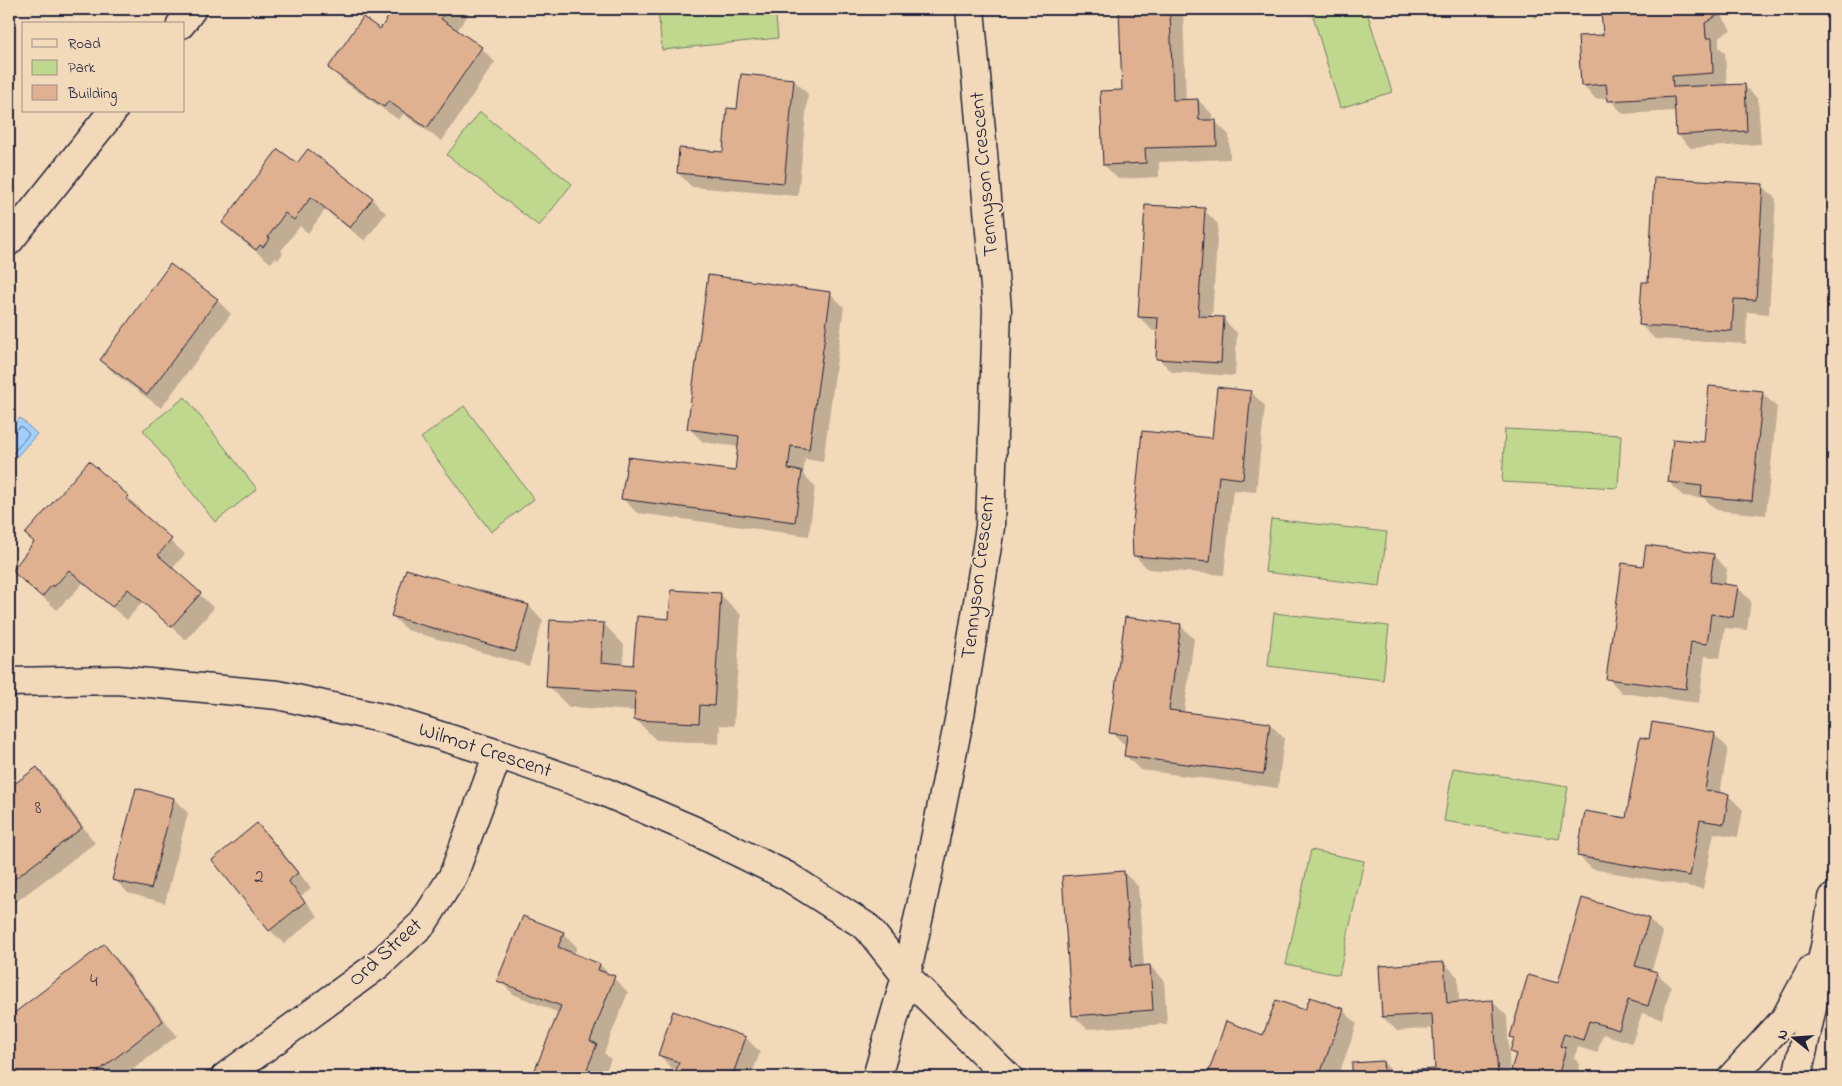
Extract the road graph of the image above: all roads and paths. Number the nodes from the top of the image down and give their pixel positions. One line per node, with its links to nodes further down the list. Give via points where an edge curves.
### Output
1 (192, 9): 3 (street)
2 (970, 9): 10 (street, Tennyson Crescent, via 997,309 990,527 960,715)
3 (182, 22)
4 (112, 112): 5 (street)
5 (9, 241)
6 (9, 682): 7 (street, Wilmot Crescent, via 117,680 278,695 390,720)
7 (498, 754): 10 (street, Wilmot Crescent, via 617,797 787,876 866,927); 11 (street, Ord Street, via 453,876 422,923 378,965)
8 (1833, 898): 9 (street)
9 (1826, 942): 14 (street, via 1785,1019); 15 (street)
10 (906, 976): 12 (street, Tennyson Crescent); 13 (street, Wilmot Crescent)
11 (225, 1077)
12 (877, 1077)
13 (1008, 1077)
14 (1732, 1077)
15 (1797, 1077)

